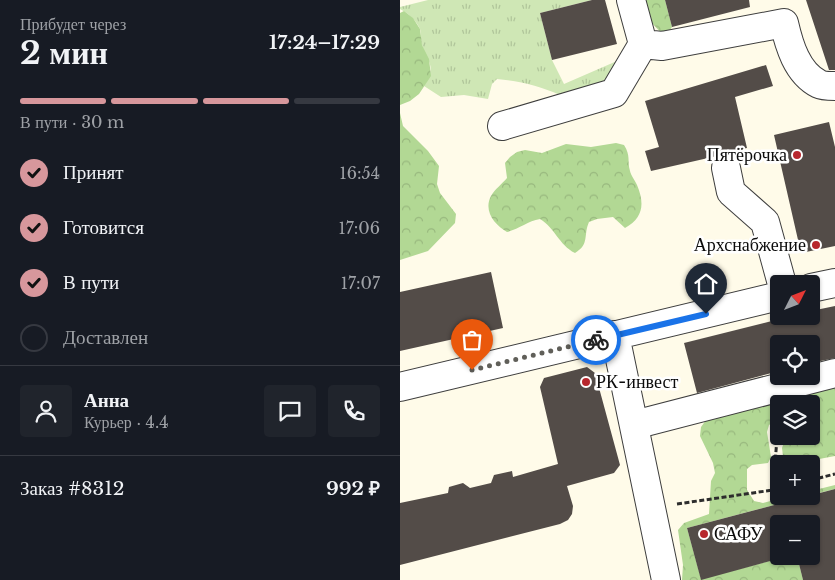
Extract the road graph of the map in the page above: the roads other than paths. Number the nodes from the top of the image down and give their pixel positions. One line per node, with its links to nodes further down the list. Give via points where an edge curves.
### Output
1 (631, 0): 2 (street)
2 (642, 44): 3 (street, via 662,46 784,23 788,42 800,68 820,84); 4 (street, via 614,93)
3 (835, 86)
4 (502, 126)
5 (726, 168): 6 (street, via 730,192 765,222)
6 (780, 275)
7 (835, 283): 8 (street)
8 (820, 286)
9 (770, 298): 10 (street)
10 (615, 335): 12 (street); 13 (street)
11 (835, 373): 13 (street)
12 (400, 387)
13 (634, 425): 14 (street)
14 (666, 580)

